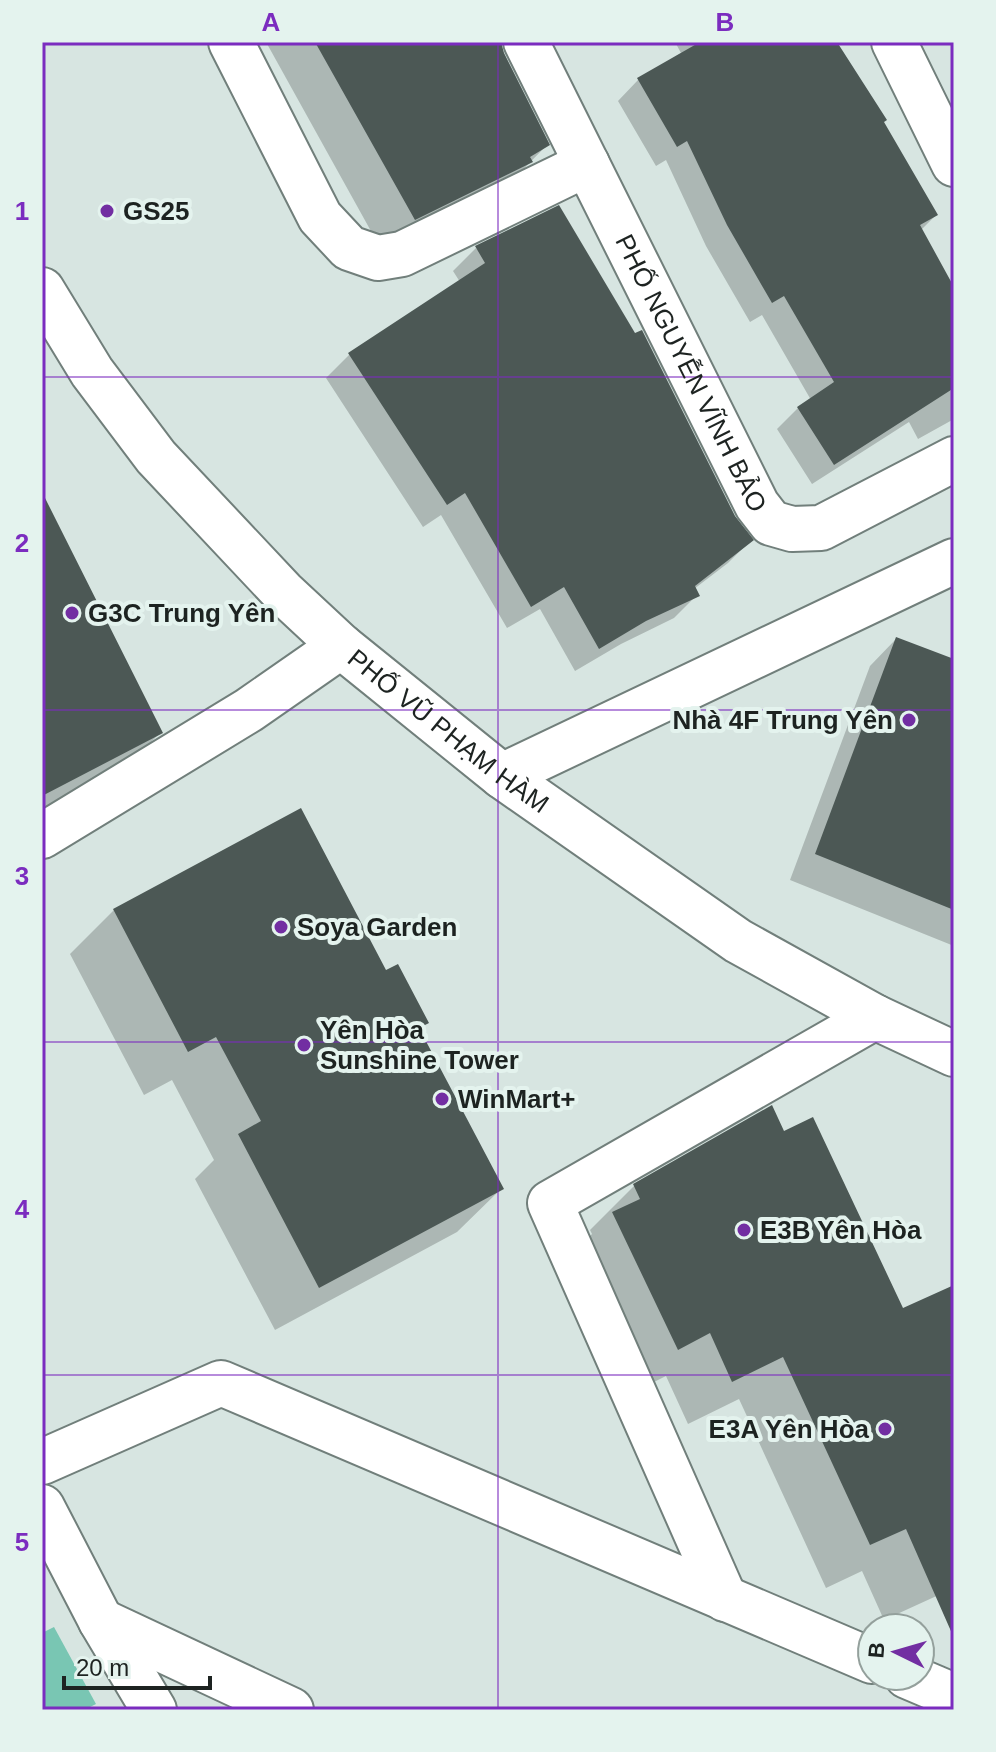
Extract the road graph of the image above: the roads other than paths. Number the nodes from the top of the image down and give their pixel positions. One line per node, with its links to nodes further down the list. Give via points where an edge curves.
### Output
1 (231, 42): 4 (street, via 320,217 349,248 378,258 402,254)
2 (526, 42): 4 (street, PHỐ NGUYỄN VĨNH BẢO)
3 (894, 42): 5 (street)
4 (587, 164): 7 (street, PHỐ NGUYỄN VĨNH BẢO, via 757,505 771,523 821,528)
5 (954, 164)
6 (42, 290): 9 (street, PHỐ VŨ PHẠM HÀM, via 92,372 156,457)
7 (954, 459)
8 (954, 561): 10 (street)
9 (341, 646): 10 (street, PHỐ VŨ PHẠM HÀM); 11 (street, via 249,710)
10 (502, 776): 12 (street, PHỐ VŨ PHẠM HÀM, via 738,941)
11 (42, 836)
12 (875, 1017): 13 (street, PHỐ VŨ PHẠM HÀM); 16 (street, via 550,1203)
13 (954, 1054)
14 (42, 1462): 16 (street, via 221,1383)
15 (42, 1507): 17 (street)
16 (725, 1599): 18 (street)
17 (101, 1621): 19 (street); 20 (street)
18 (856, 1654)
19 (286, 1709)
20 (154, 1710)

